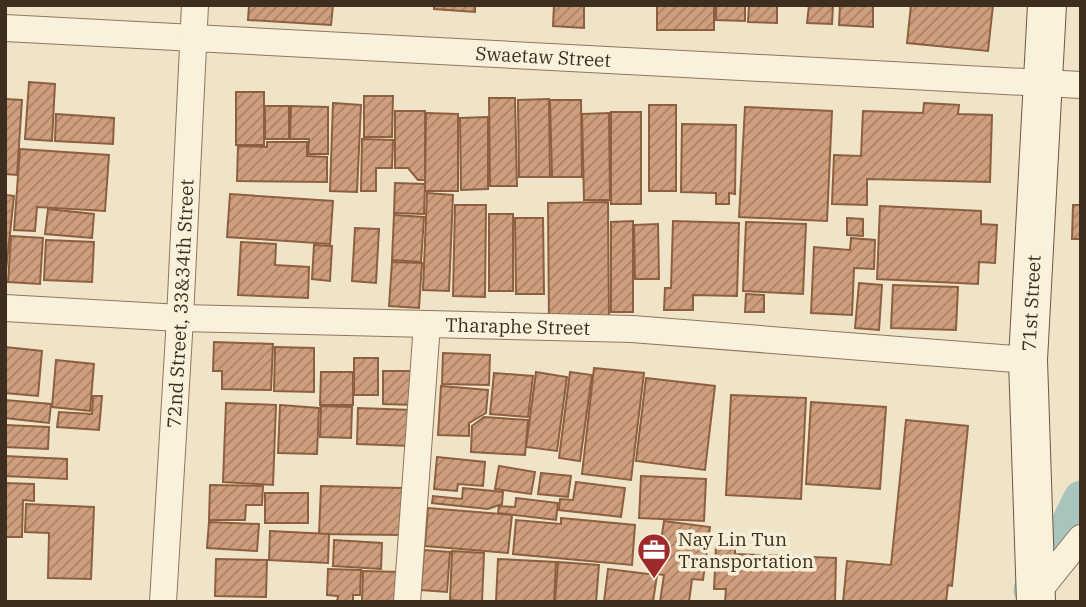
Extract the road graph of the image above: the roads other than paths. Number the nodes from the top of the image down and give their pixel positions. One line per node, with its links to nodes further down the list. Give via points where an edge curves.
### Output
1 (195, 5): 4 (street, 72nd Street, 33&34th Street)
2 (1047, 5): 5 (main road, 71st Street)
3 (5, 28): 4 (street, Swaetaw Street)
4 (193, 38): 5 (street, Swaetaw Street); 8 (street, 72nd Street, 33&34th Street)
5 (1043, 82): 6 (street, Swaetaw Street); 10 (main road, 71st Street)
6 (1081, 85)
7 (5, 308): 8 (street, Tharaphe Street)
8 (180, 318): 9 (street, Tharaphe Street); 13 (street, 72nd Street, 33&34th Street)
9 (427, 324): 10 (street, Tharaphe Street, via 632,329); 14 (street)
10 (1028, 360): 12 (main road, 71st Street)
11 (1081, 538): 12 (street)
12 (1036, 595)
13 (163, 602)
14 (407, 602)

